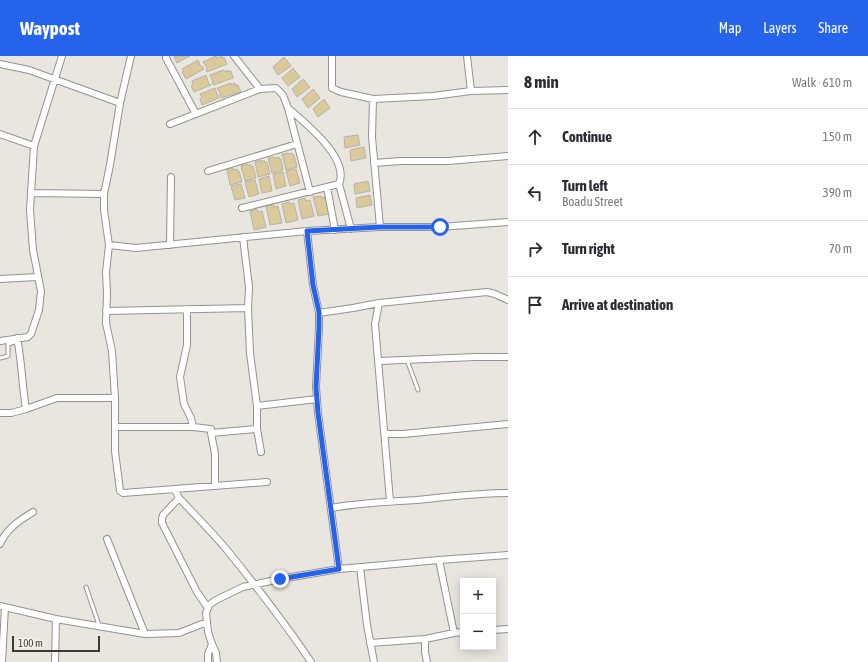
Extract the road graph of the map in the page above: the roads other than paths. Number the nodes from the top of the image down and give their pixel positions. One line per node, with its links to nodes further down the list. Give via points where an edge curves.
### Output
1 (62, 56): 8 (street)
2 (131, 56): 13 (street)
3 (234, 56): 9 (street)
4 (332, 56): 12 (street, via 332,88)
5 (467, 56): 11 (street)
6 (166, 58): 15 (street)
7 (0, 64): 8 (street)
8 (54, 79): 13 (street); 19 (street)
9 (260, 89): 14 (street, via 276,88 283,94); 15 (street)
10 (508, 90): 11 (street)
11 (471, 91): 12 (street)
12 (373, 99): 21 (street)
13 (120, 103): 28 (street)
14 (288, 108): 18 (street); 24 (street, via 330,148 340,170)
15 (196, 114): 16 (street)
16 (170, 124)
17 (0, 134): 19 (street)
18 (297, 144): 22 (street); 26 (street)
19 (34, 146): 27 (street)
20 (508, 156): 21 (street, via 448,161)
21 (374, 162): 31 (street)
22 (208, 171)
23 (171, 177): 37 (street)
24 (339, 184): 25 (street); 32 (street)
25 (327, 187): 26 (street); 33 (street)
26 (310, 192): 29 (street)
27 (32, 193): 28 (street); 38 (street, via 30,218)
28 (104, 194): 36 (street)
29 (242, 208)
30 (508, 222): 31 (street, via 440,227)
31 (380, 227): 32 (street)
32 (351, 229): 33 (street)
33 (335, 230): 34 (street)
34 (307, 231): 35 (street); 45 (street)
35 (243, 237): 37 (street); 42 (street, via 249,287)
36 (109, 245): 37 (street, via 136,248); 44 (street)
37 (170, 245)
38 (37, 277): 39 (street); 46 (street, via 41,291 34,327 28,337)
39 (0, 280)
40 (508, 300): 41 (street, via 487,292)
41 (379, 303): 45 (street); 51 (street, via 375,319)
42 (248, 308): 43 (street); 55 (street, via 250,360)
43 (187, 309): 44 (street); 60 (street, via 187,345 180,377 184,404)
44 (106, 311): 53 (street)
45 (319, 312): 54 (street)
46 (17, 339): 47 (street); 49 (lane, via 8,344 8,356); 56 (street, via 22,360)
47 (0, 341)
48 (508, 357): 50 (street)
49 (0, 358)
50 (407, 360): 51 (street); 52 (lane)
51 (378, 361): 63 (street)
52 (418, 390)
53 (115, 398): 56 (street, via 57,398); 59 (street)
54 (317, 399): 55 (street); 71 (street)
55 (257, 406): 61 (street)
56 (26, 409): 57 (street)
57 (0, 414)
58 (508, 424): 63 (street)
59 (115, 427): 60 (street); 67 (street, via 120,491 122,493)
60 (193, 427): 62 (street, via 211,429)
61 (257, 429): 62 (street); 64 (street)
62 (211, 433): 66 (street, via 215,454)
63 (385, 434): 70 (street)
64 (261, 452)
65 (267, 482): 66 (street)
66 (215, 486): 67 (street)
67 (175, 490): 69 (street)
68 (508, 493): 70 (street)
69 (180, 498): 79 (street); 82 (street, via 163,515 162,523 197,592)
70 (390, 501): 71 (street)
71 (331, 508): 78 (street)
72 (33, 512): 74 (street, via 17,522)
73 (106, 539): 90 (street)
74 (0, 544)
75 (508, 556): 76 (street)
76 (439, 560): 77 (street); 89 (street)
77 (360, 567): 78 (street); 92 (street)
78 (339, 569): 79 (street)
79 (254, 584): 82 (street, via 216,600); 98 (street)
80 (86, 587): 85 (lane)
81 (2, 606): 83 (street); 94 (street)
82 (208, 608): 84 (street)
83 (56, 619): 85 (street); 95 (street)
84 (207, 622): 90 (street, via 179,633); 93 (street)
85 (100, 627): 90 (street)
86 (508, 629): 87 (street)
87 (496, 630)
88 (460, 632): 89 (street)
89 (454, 633): 91 (street)
90 (145, 634)
91 (425, 639): 92 (street); 100 (street)
92 (370, 643): 99 (street)
93 (212, 644): 96 (street); 97 (street)
94 (2, 662)
95 (55, 662)
96 (208, 662)
97 (217, 662)
98 (310, 662)
99 (374, 662)
100 (427, 662)

